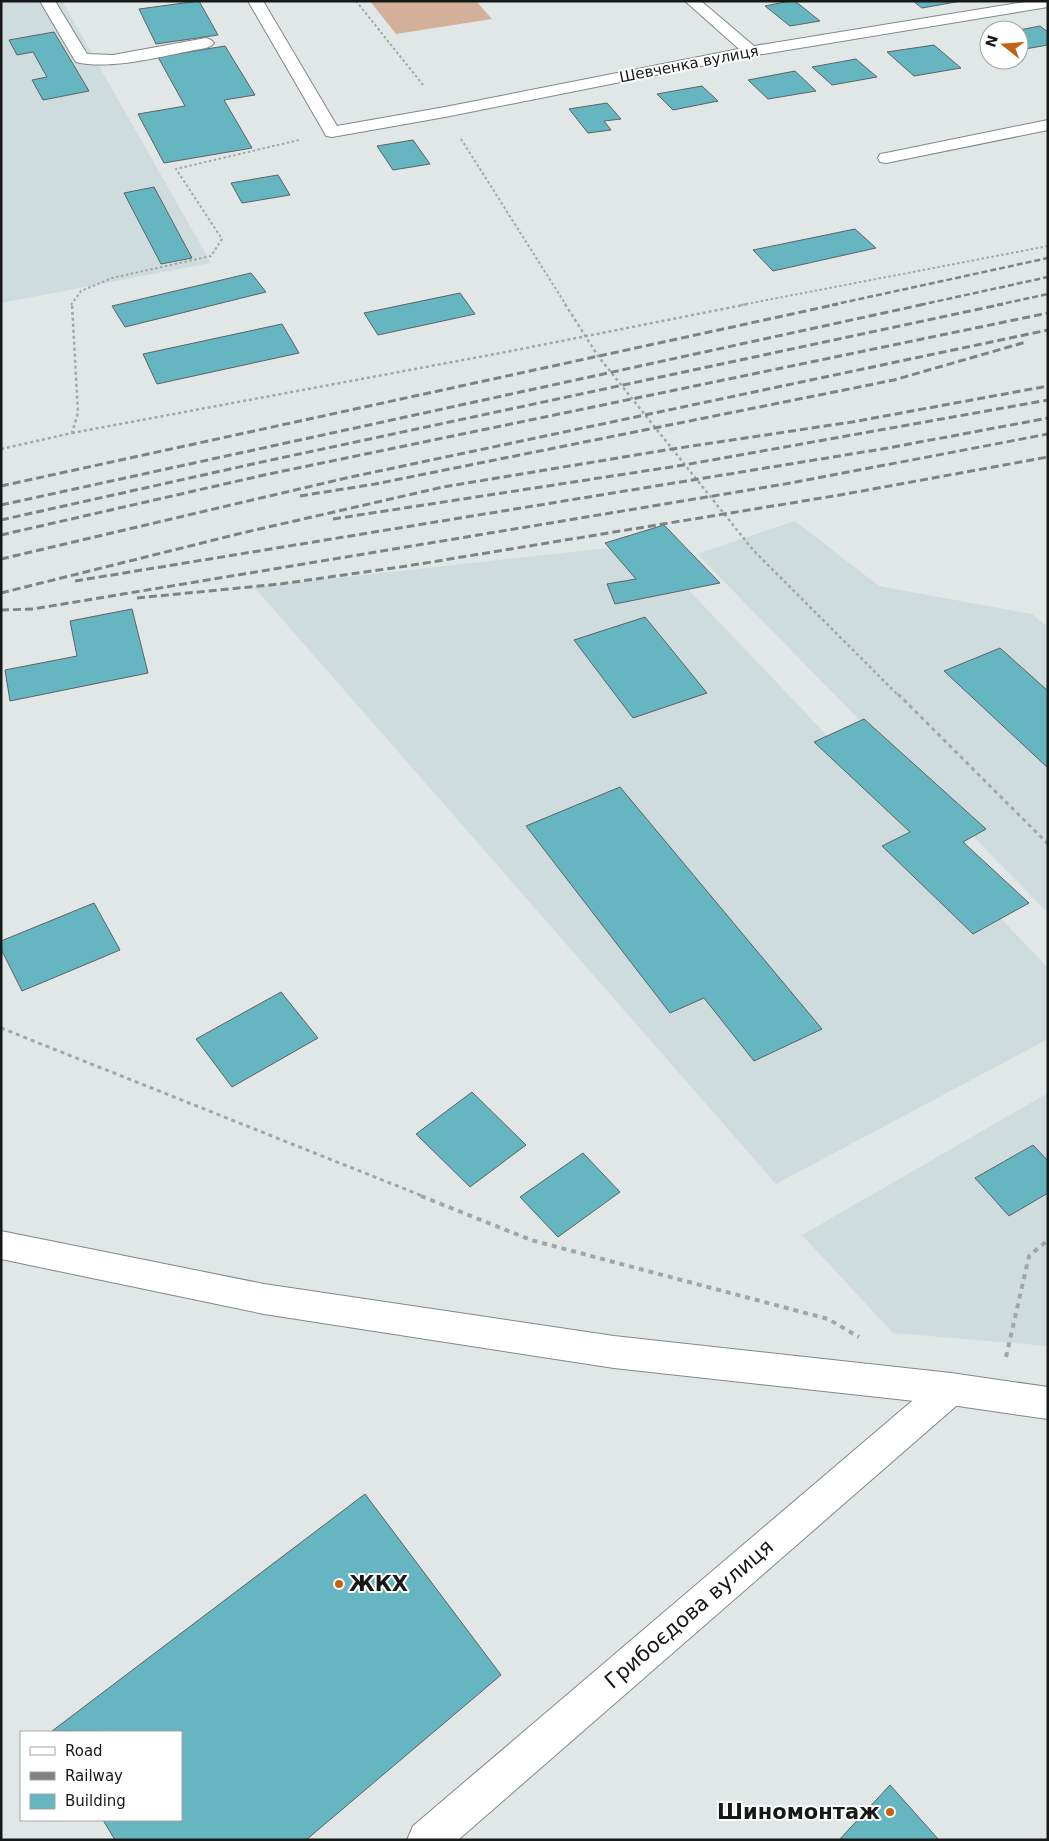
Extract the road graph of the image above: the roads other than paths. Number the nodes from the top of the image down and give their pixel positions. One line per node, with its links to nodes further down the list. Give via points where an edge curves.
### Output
1 (47, 1): 6 (street, via 82,59 113,60)
2 (255, 1): 7 (street, Шевченка вулиця, via 332,132)
3 (692, 1): 7 (street)
4 (1048, 3): 5 (street, Шевченка вулиця)
5 (1025, 4): 7 (street, Шевченка вулиця)
6 (206, 43)
7 (752, 51)
8 (1048, 125): 9 (street)
9 (886, 158)
10 (1, 1245): 11 (street, via 264,1299 614,1352)
11 (951, 1388): 12 (street); 13 (street); 14 (street, Грибоєдова вулиця)
12 (1032, 1400)
13 (1048, 1419)
14 (427, 1840)

